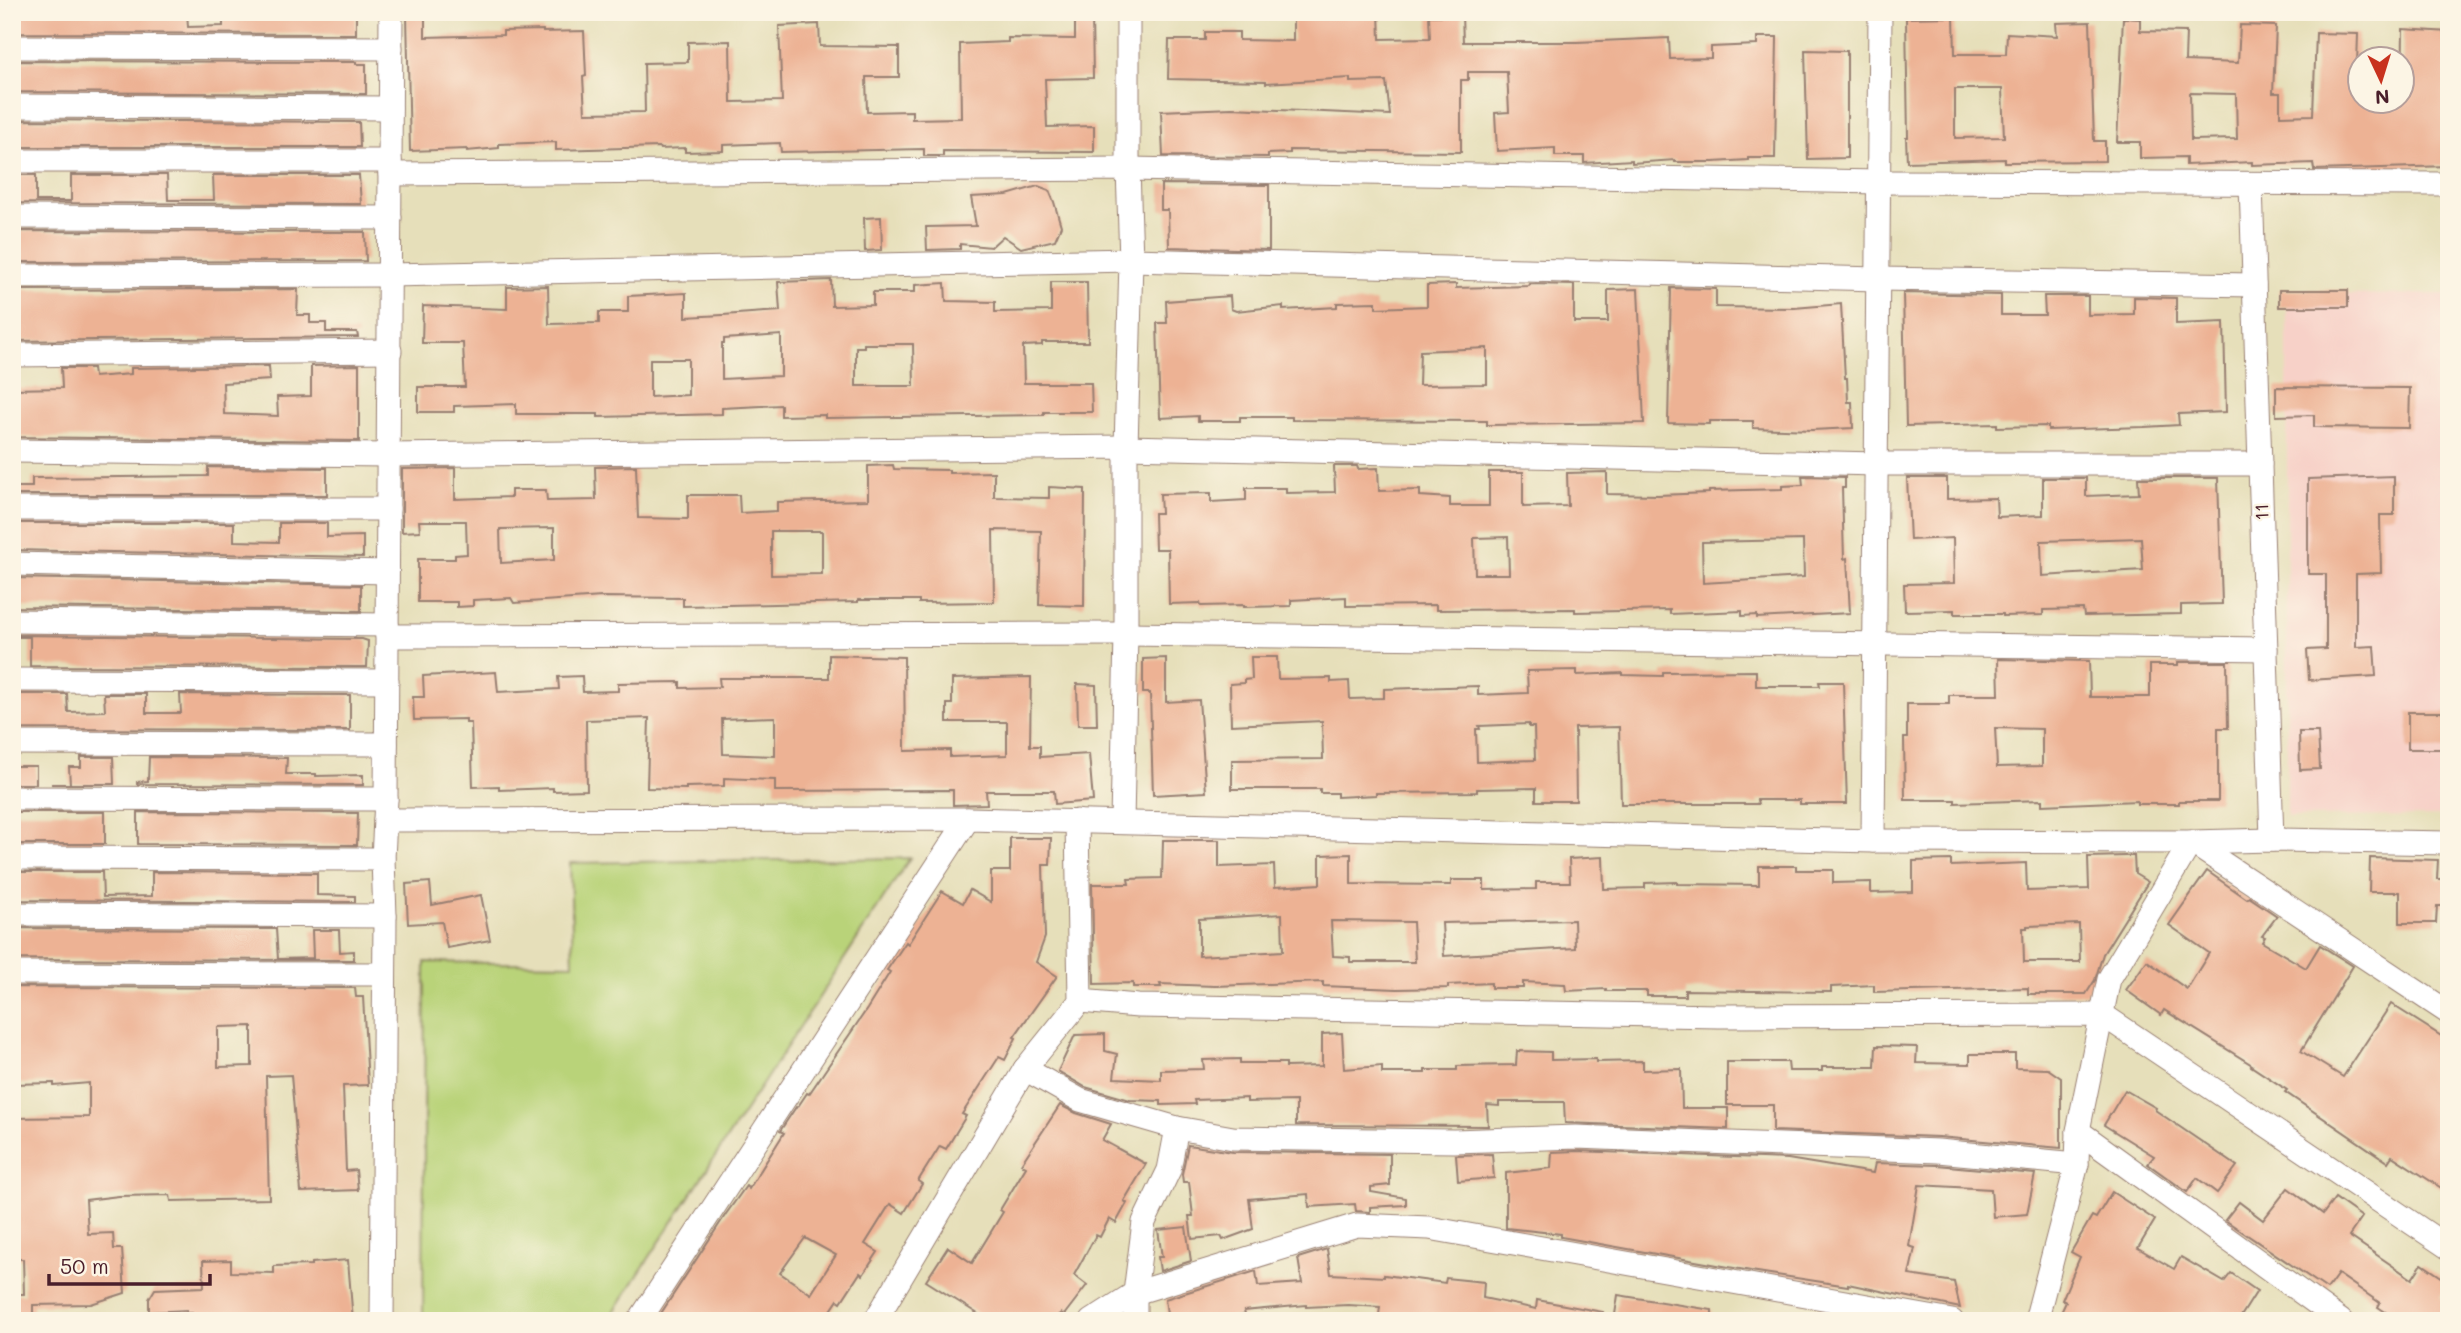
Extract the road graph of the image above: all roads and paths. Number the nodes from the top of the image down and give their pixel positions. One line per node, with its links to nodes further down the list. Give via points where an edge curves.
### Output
1 (391, 12): 5 (street)
2 (1128, 12): 10 (street)
3 (1880, 12): 11 (street)
4 (12, 47): 5 (street)
5 (391, 48): 7 (street)
6 (12, 106): 7 (street)
7 (390, 108): 9 (street)
8 (12, 161): 9 (street)
9 (390, 168): 10 (street); 15 (street)
10 (1128, 169): 11 (street); 16 (street)
11 (1879, 182): 12 (street); 19 (street)
12 (2251, 184): 13 (street); 20 (street, 11)
13 (2449, 184)
14 (12, 217): 15 (street)
15 (390, 218): 17 (street)
16 (1131, 260): 17 (street); 19 (street); 23 (street)
17 (389, 275): 18 (street); 21 (street)
18 (12, 276)
19 (1878, 279): 20 (street); 26 (street)
20 (2254, 285): 27 (street, 11)
21 (390, 351): 22 (street); 25 (street)
22 (12, 355)
23 (1126, 447): 25 (street); 26 (street); 34 (street)
24 (12, 451): 25 (street)
25 (388, 455): 29 (street)
26 (1877, 464): 27 (street); 35 (street)
27 (2260, 464): 36 (street, 11)
28 (12, 509): 29 (street)
29 (388, 509): 31 (street)
30 (12, 564): 31 (street)
31 (387, 572): 33 (street)
32 (12, 621): 33 (street)
33 (387, 631): 34 (street); 38 (street)
34 (1126, 634): 35 (street); 45 (street)
35 (1875, 645): 36 (street); 47 (street)
36 (2266, 649): 46 (street, 11)
37 (12, 680): 38 (street)
38 (387, 681): 40 (street)
39 (12, 743): 40 (street)
40 (386, 744): 42 (street)
41 (12, 798): 42 (street)
42 (386, 810): 43 (street); 51 (street)
43 (968, 819): 44 (street); 66 (street)
44 (1077, 821): 45 (street); 56 (street)
45 (1122, 822): 47 (street)
46 (2272, 840): 48 (street); 49 (street)
47 (1873, 841): 48 (street)
48 (2191, 842): 57 (street); 58 (street, via 2109,979)
49 (2449, 843)
50 (12, 858): 51 (street)
51 (383, 859): 53 (street)
52 (12, 914): 53 (street)
53 (385, 916): 55 (street)
54 (12, 973): 55 (street)
55 (384, 974): 65 (street)
56 (1080, 1001): 58 (street, via 1138,1006 1705,1016); 59 (street)
57 (2449, 1013)
58 (2103, 1015): 61 (street); 63 (street)
59 (1025, 1069): 60 (street, via 1080,1100); 67 (street)
60 (1177, 1128): 62 (street, via 1233,1138 1576,1138 1938,1151); 64 (street, via 1169,1170 1144,1222)
61 (2078, 1131): 62 (street); 72 (street)
62 (2077, 1164): 71 (street)
63 (2449, 1248)
64 (1135, 1293): 68 (street); 69 (street); 70 (street, via 1357,1225 1429,1228)
65 (382, 1321)
66 (639, 1321)
67 (875, 1321)
68 (1091, 1321)
69 (1135, 1321)
70 (1952, 1321)
71 (2036, 1321)
72 (2341, 1321)

